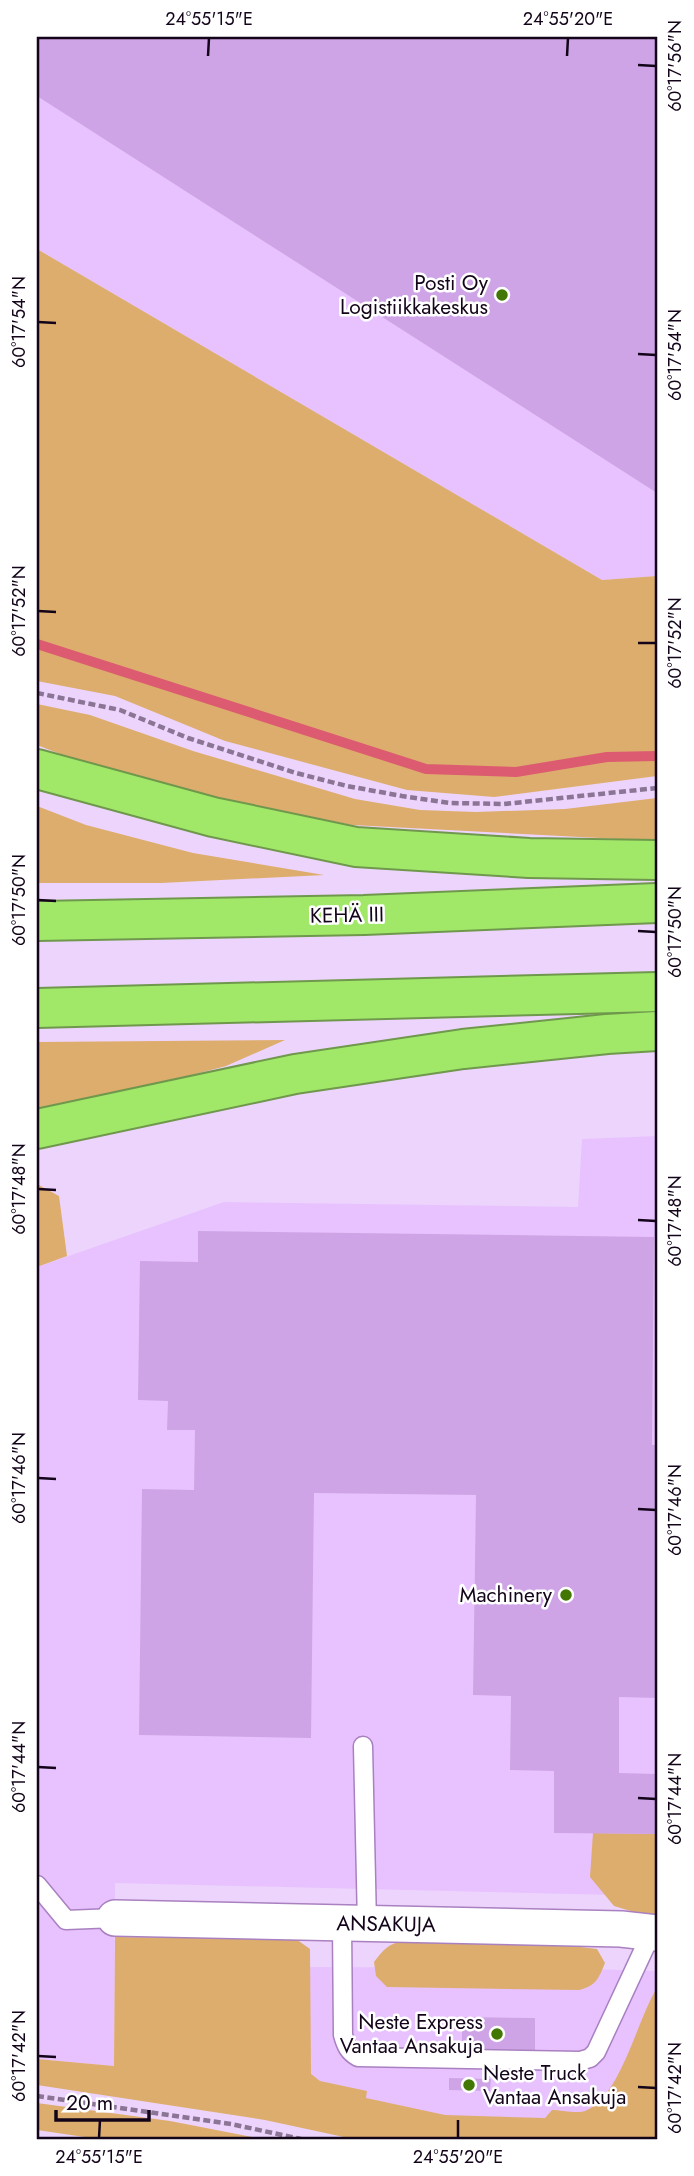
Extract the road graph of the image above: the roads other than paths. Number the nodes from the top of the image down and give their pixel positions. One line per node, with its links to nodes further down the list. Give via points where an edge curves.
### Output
1 (37, 769): 2 (highway, via 213,817 356,846 529,858)
2 (657, 860)
3 (657, 903): 4 (highway, KEHÄ III)
4 (37, 921)
5 (657, 992): 6 (highway)
6 (37, 1008)
7 (657, 1031): 8 (highway, via 463,1049 295,1074)
8 (37, 1129)
9 (363, 1746): 12 (lane)
10 (37, 1885): 11 (lane, via 66,1920)
11 (115, 1918): 12 (street, ANSAKUJA)
12 (355, 1923): 13 (street, ANSAKUJA); 13 (lane, via 343,2035 346,2046 358,2057 590,2058)
13 (654, 1933)

